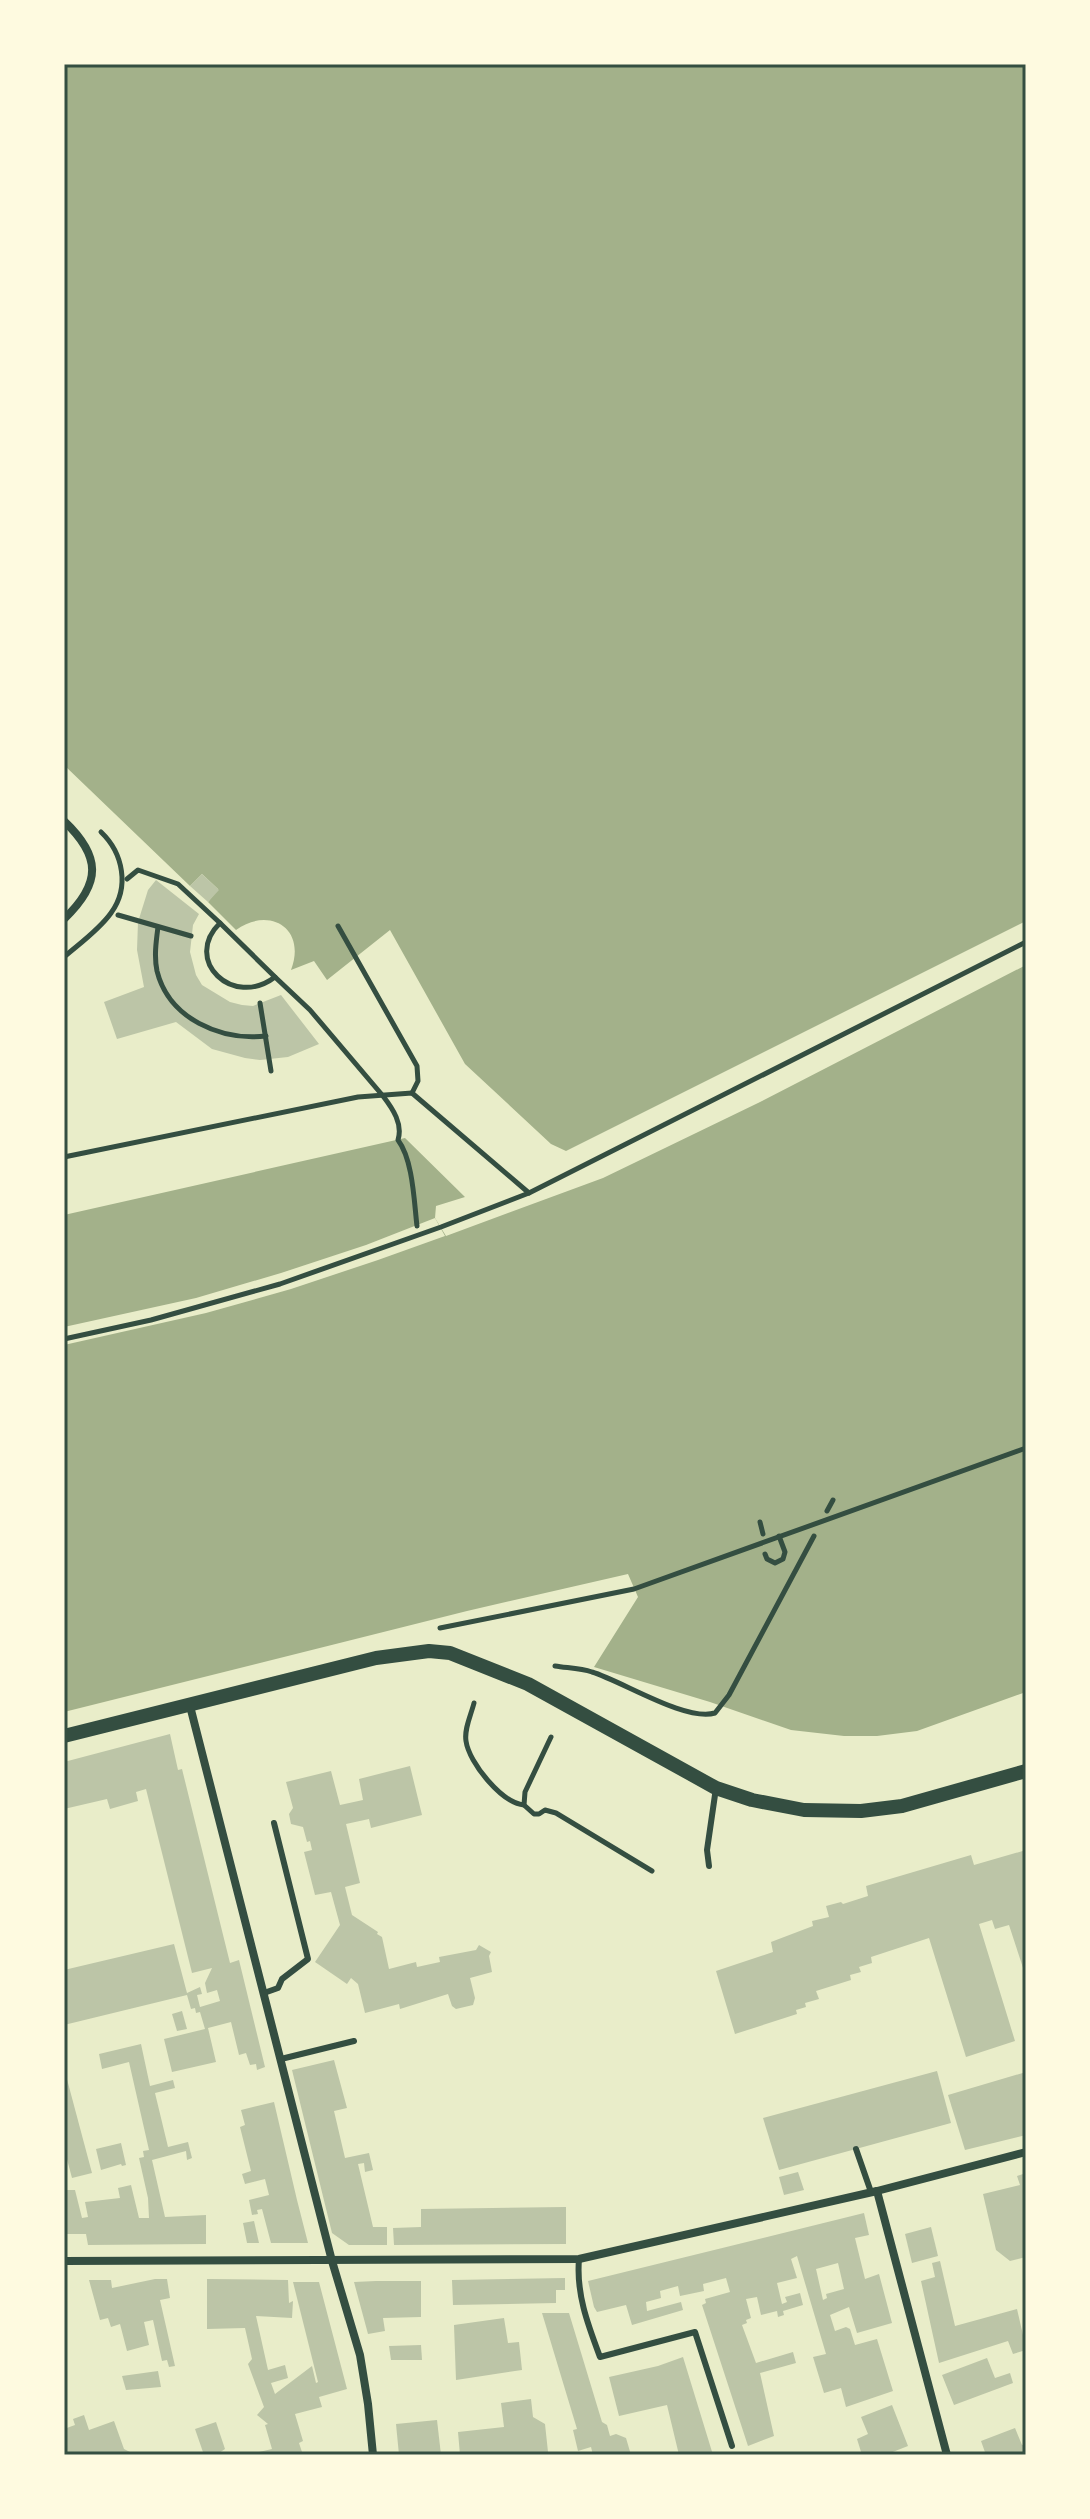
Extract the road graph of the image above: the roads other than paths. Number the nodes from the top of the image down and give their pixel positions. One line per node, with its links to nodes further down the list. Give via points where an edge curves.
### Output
1 (64, 821): 2 (street, via 87,846 92,860 87,890)
2 (64, 919)
3 (190, 1706): 4 (street); 6 (street, via 376,1658 450,1653 528,1684); 9 (street)
4 (64, 1736)
5 (1026, 1771): 6 (street, via 902,1806 861,1811 804,1810)
6 (716, 1788): 8 (lane)
7 (274, 1823): 9 (lane, via 308,1959 278,1988)
8 (709, 1866)
9 (264, 1993): 11 (street)
10 (354, 2041): 11 (lane)
11 (281, 2059): 17 (street)
12 (856, 2149): 14 (lane)
13 (1026, 2152): 14 (street)
14 (874, 2192): 15 (street); 20 (street)
15 (579, 2259): 17 (street); 18 (lane, via 584,2316 600,2357 695,2332)
16 (64, 2261): 17 (street)
17 (332, 2261): 19 (street, via 360,2355)
18 (732, 2446)
19 (373, 2455)
20 (947, 2455)

